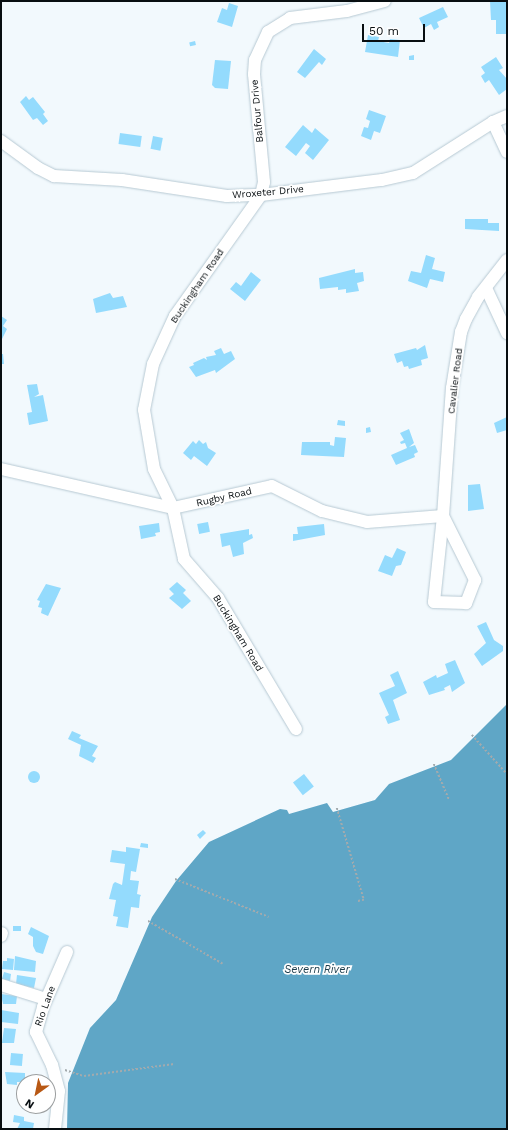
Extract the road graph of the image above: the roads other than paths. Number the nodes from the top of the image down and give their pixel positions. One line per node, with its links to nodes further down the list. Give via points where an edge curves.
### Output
1 (385, 1): 6 (street, Balfour Drive, via 347,11 290,18 268,32 255,60 254,74 264,182)
2 (507, 116): 3 (street, Wroxeter Drive)
3 (493, 122): 5 (street); 6 (street, Wroxeter Drive, via 414,173 382,180)
4 (1, 141): 6 (street, Wroxeter Drive, via 38,168 54,176 122,180 227,196)
5 (507, 152)
6 (261, 195): 11 (street, Buckingham Road, via 175,316 149,376 144,410 154,469)
7 (507, 260): 8 (street, Cavalier Road)
8 (486, 288): 9 (street); 12 (street, Cavalier Road, via 461,332 452,388)
9 (507, 333)
10 (1, 469): 11 (street, Rugby Road)
11 (173, 508): 12 (street, Rugby Road, via 272,486 322,511 367,522); 13 (street, Buckingham Road, via 184,559 218,598)
12 (445, 523): 12 (street, Cavalier Road, via 475,580 466,603 434,602)
13 (296, 729)
14 (66, 952): 16 (street, Rio Lane)
15 (1, 985): 16 (street)
16 (46, 999): 17 (street, Rio Lane, via 36,1032 52,1065 60,1091)
17 (55, 1129)

